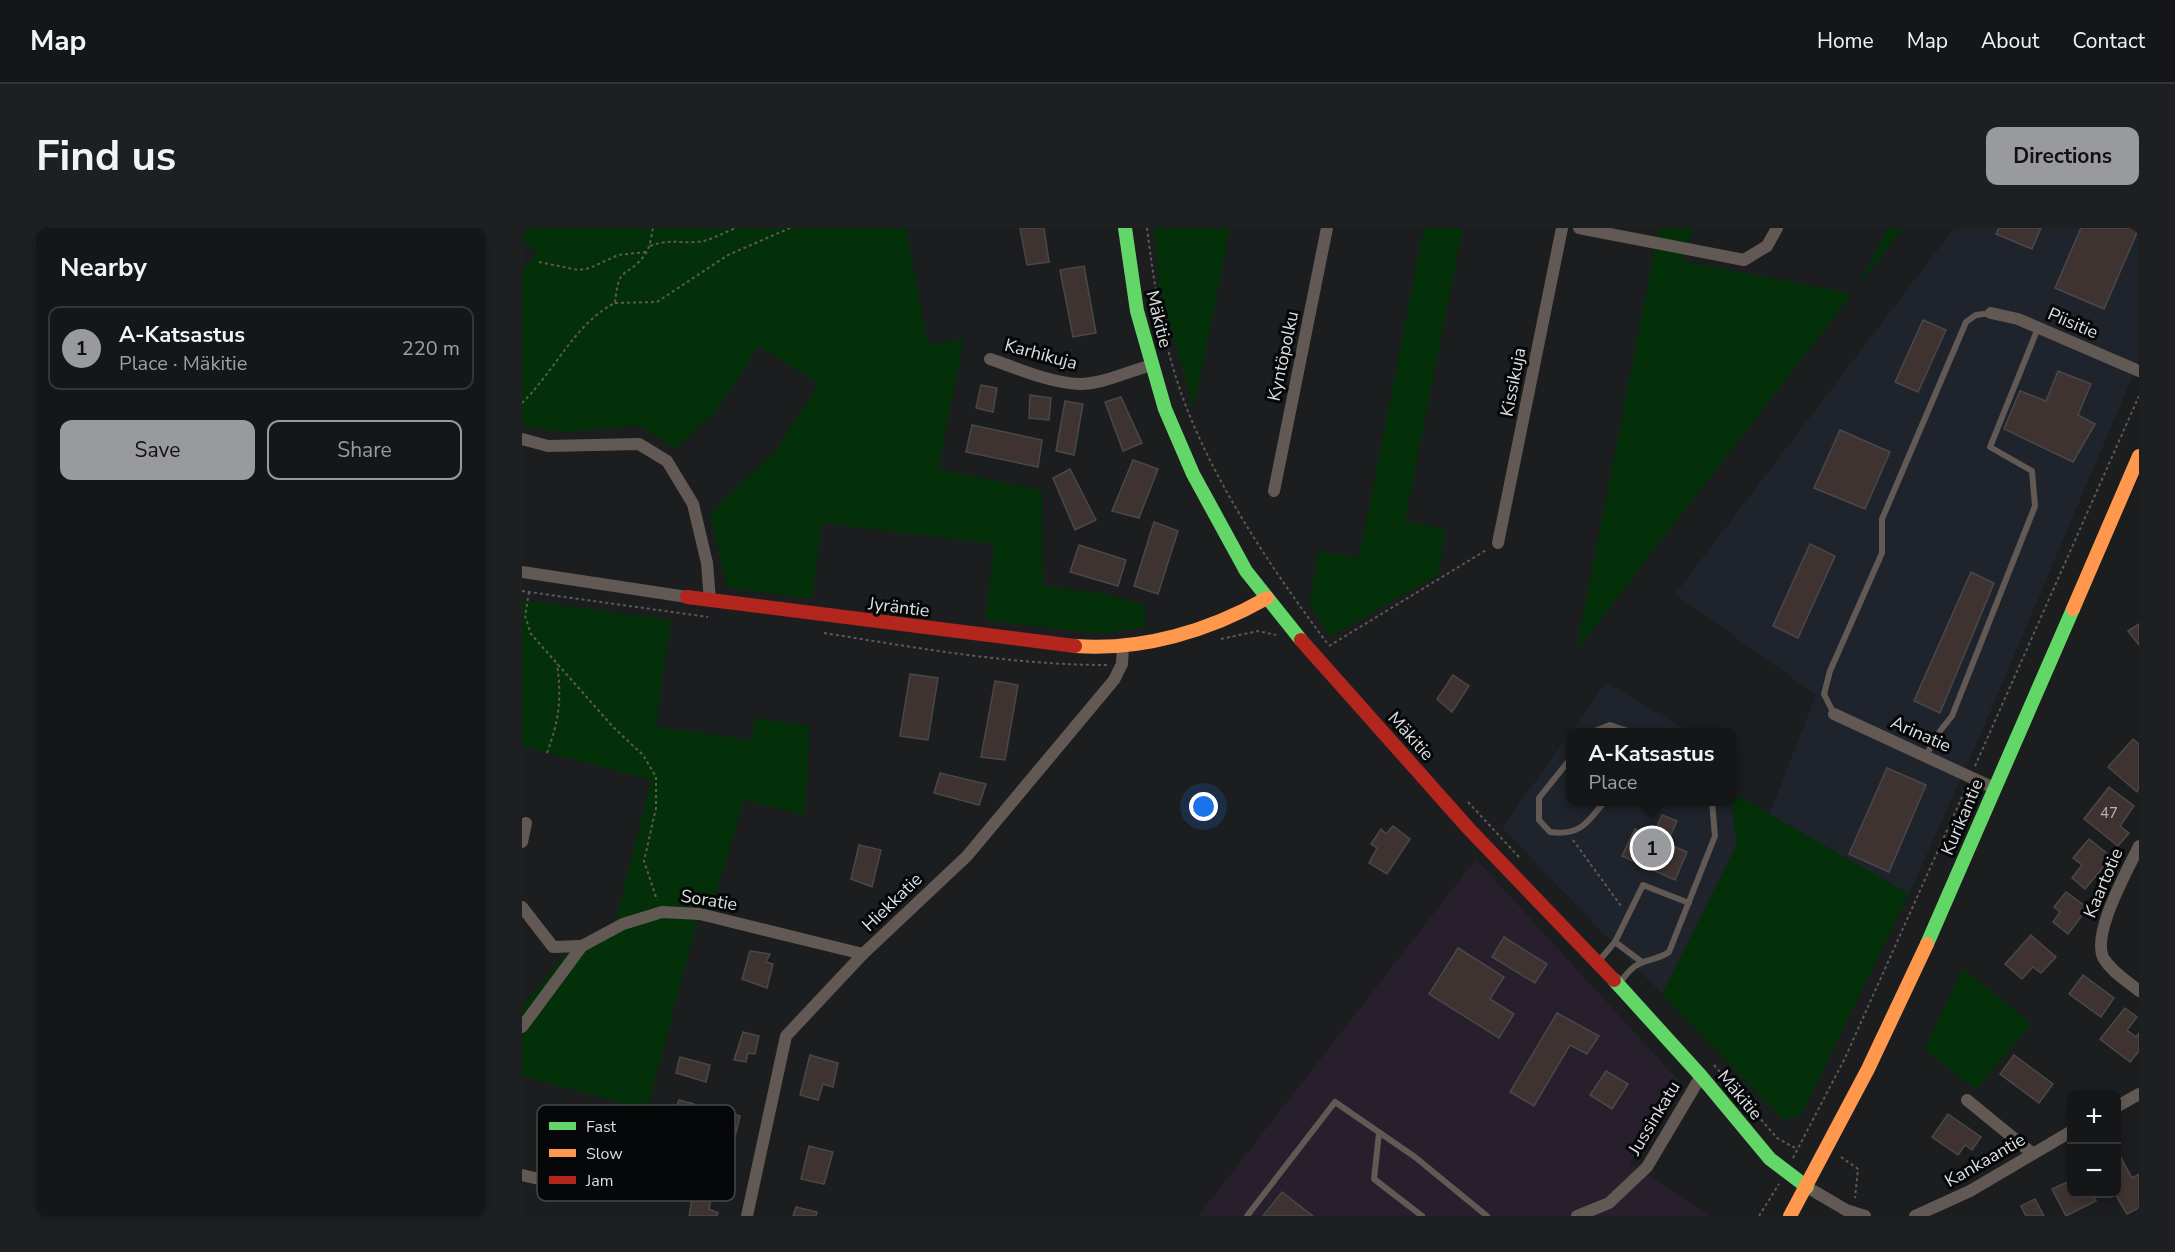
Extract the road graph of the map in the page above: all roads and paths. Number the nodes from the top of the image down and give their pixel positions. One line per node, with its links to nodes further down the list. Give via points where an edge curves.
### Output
1 (653, 228): 10 (path)
2 (736, 228): 10 (path, via 715,238 695,242 667,240)
3 (790, 228): 13 (path, via 728,255 657,302)
4 (1125, 228): 17 (street, Mäkitie, via 1137,311)
5 (1147, 228): 29 (path, via 1154,284 1174,372 1196,429 1241,518)
6 (1327, 228): 22 (street, Kyntöpolku)
7 (1562, 228): 23 (street, Kissikuja)
8 (1579, 228): 9 (street, via 1744,260 1767,246)
9 (1777, 228)
10 (648, 246): 11 (path)
11 (646, 252): 12 (path, via 618,255 578,270); 13 (path, via 623,272 617,283)
12 (539, 262)
13 (615, 303): 19 (path, via 590,318)
14 (1991, 313): 15 (street, Piisitie); 33 (lane, via 1976,315 1966,322 1882,519 1882,553 1830,671 1824,694)
15 (2038, 328): 18 (street, Piisitie); 37 (lane, via 1990,447 2032,471 2036,506 1952,716)
16 (990, 359): 17 (street, Karhikuja, via 1080,384)
17 (1152, 365): 27 (street, Mäkitie, via 1193,474 1220,527)
18 (2139, 371)
19 (522, 403)
20 (522, 439): 28 (street, via 548,446 639,444 667,461 693,504 707,563)
21 (2139, 456): 39 (street, Kurikantie)
22 (1274, 491)
23 (1498, 543): 31 (path)
24 (522, 572): 26 (street, Jyräntie)
25 (529, 592): 32 (path, via 525,616 531,634)
26 (687, 597): 28 (street, Jyräntie)
27 (1266, 598): 30 (street, Jyräntie, via 1245,612 1209,624); 54 (street, Mäkitie, via 1469,829)
28 (710, 601): 30 (street, Jyräntie, via 1094,647)
29 (1303, 611)
30 (1123, 645): 52 (street, Hiekkatie, via 1122,664 1114,680 1020,795 967,856)
31 (1329, 646)
32 (557, 664): 36 (path, via 561,691 558,721); 48 (path, via 643,755 656,777 656,808 644,861 657,897)
33 (1834, 714): 37 (street, Arinatie)
34 (1602, 728): 35 (lane)
35 (1619, 728)
36 (547, 753)
37 (1926, 756): 39 (street, Arinatie)
38 (1566, 764): 43 (lane, via 1539,798 1539,820 1550,832)
39 (1994, 788): 65 (street, Kurikantie, via 1924,949)
40 (1600, 806): 43 (lane, via 1586,825)
41 (1712, 806): 46 (lane, via 1715,836)
42 (526, 823): 44 (street)
43 (1568, 834): 49 (path)
44 (522, 842)
45 (2139, 846): 56 (street, Kaartotie, via 2102,929 2100,945 2104,958)
46 (1689, 903): 49 (lane, via 1643,885); 53 (lane, via 1669,952)
47 (522, 907): 51 (street, via 554,947)
48 (657, 913): 51 (street, Soratie, via 623,924); 52 (street, Soratie, via 700,914)
49 (1628, 915): 50 (lane)
50 (1615, 942): 53 (lane); 54 (lane)
51 (582, 945): 57 (street, Soratie)
52 (863, 954): 72 (street, Hiekkatie, via 786,1035)
53 (1642, 962): 55 (lane)
54 (1598, 963): 55 (street, Mäkitie)
55 (1618, 985): 58 (street, Mäkitie)
56 (2139, 991)
57 (522, 1027)
58 (1701, 1076): 67 (street, Mäkitie); 76 (street, Jussinkatu, via 1647,1167 1609,1203)
59 (2139, 1094): 61 (street)
60 (1967, 1100): 66 (street)
61 (2121, 1104)
62 (1379, 1133): 73 (lane, via 1335,1102); 74 (lane, via 1374,1179); 75 (lane)
63 (2067, 1134): 66 (street, Kankaantie)
64 (1804, 1135): 65 (path)
65 (1827, 1148): 70 (street, Kurikantie); 71 (path, via 1858,1169)
66 (2032, 1153): 80 (street, Kankaantie, via 1970,1191)
67 (1786, 1174): 70 (street, Mäkitie); 77 (path)
68 (522, 1175): 69 (street)
69 (537, 1178)
70 (1806, 1187): 71 (street); 78 (street, Kurikantie)
71 (1851, 1212): 79 (street)
72 (747, 1216)
73 (1247, 1216)
74 (1422, 1216)
75 (1487, 1216)
76 (1577, 1216)
77 (1759, 1216)
78 (1790, 1216)
79 (1865, 1216)
80 (1916, 1216)

